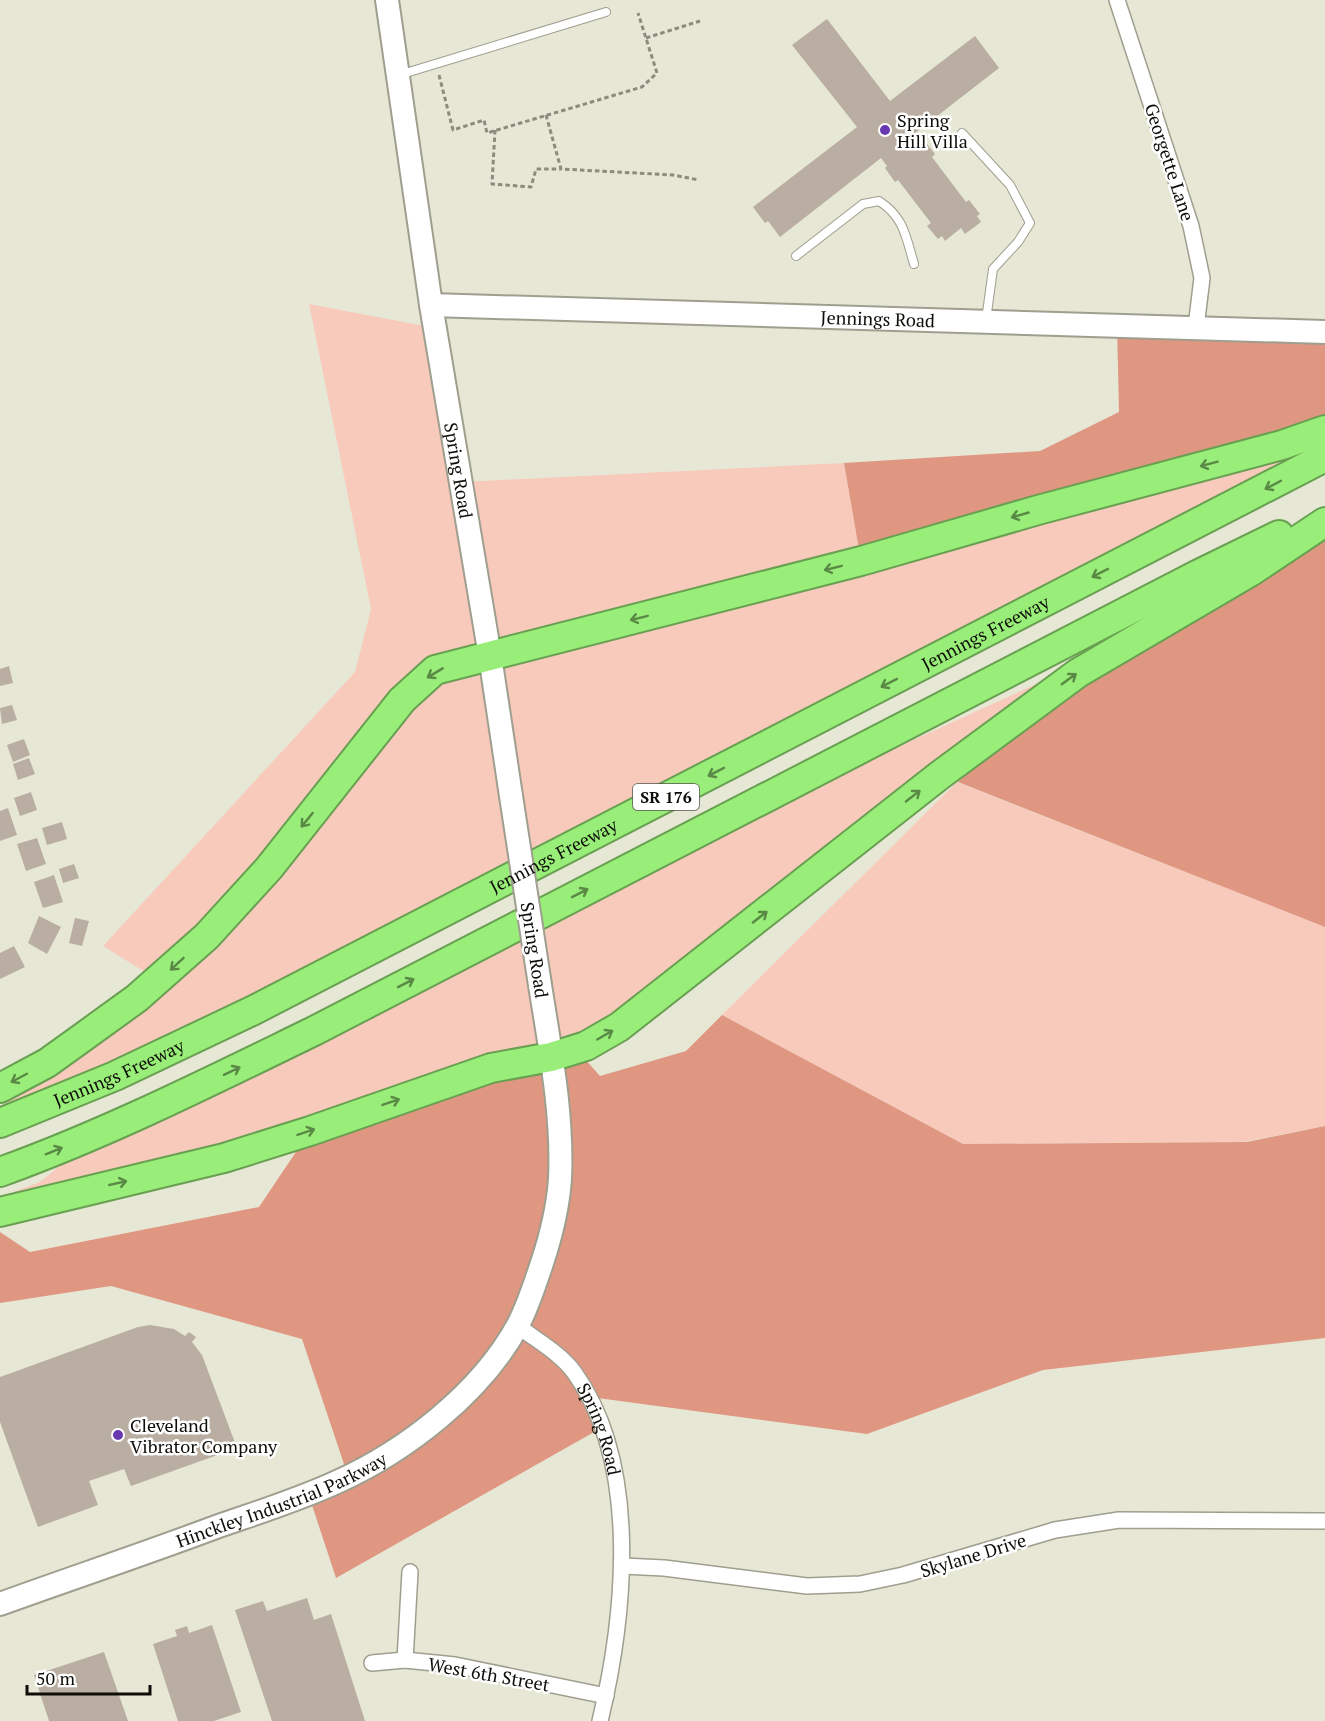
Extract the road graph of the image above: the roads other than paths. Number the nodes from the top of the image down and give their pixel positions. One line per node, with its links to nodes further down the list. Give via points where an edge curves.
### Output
1 (387, 0): 4 (street, Spring Road)
2 (1117, 0): 10 (street, Georgette Lane, via 1191,226 1202,278)
3 (606, 12): 4 (lane)
4 (398, 76): 8 (street, Spring Road)
5 (962, 132): 9 (lane, via 1010,185 1030,223 993,269)
6 (796, 256): 7 (lane, via 863,204 879,201 891,209 902,225)
7 (914, 264)
8 (431, 305): 9 (street, Jennings Road); 16 (street, Spring Road)
9 (986, 321): 10 (street, Jennings Road)
10 (1196, 327): 11 (street, Jennings Road)
11 (1325, 332)
12 (1325, 430): 16 (highway, one-way to 16, via 861,561)
13 (1325, 457): 19 (highway, Jennings Freeway / SR 176, one-way to 19, via 242,1016 115,1076)
14 (1325, 512): 20 (highway, SR 176, one-way to 14, via 136,1116 314,1031)
15 (1325, 522): 17 (highway, one-way to 15, via 586,1046 619,1027 940,775 1078,673 1250,572)
16 (490, 656): 17 (street, Spring Road, bridge); 18 (highway, one-way to 18, via 435,670 402,700 269,868 207,936 95,1029 47,1063)
17 (551, 1057): 21 (highway, one-way to 17, via 224,1158 491,1068); 22 (street, Spring Road, via 560,1132 560,1181 549,1244)
18 (0, 1088)
19 (0, 1124)
20 (0, 1172)
21 (0, 1212)
22 (518, 1326): 24 (street, Spring Road, via 572,1370 603,1427 618,1503); 26 (street, Hinckley Industrial Parkway, via 454,1405 381,1459 297,1498)
23 (1325, 1521): 24 (street, Skylane Drive, via 1119,1521 1055,1530 860,1584 807,1586)
24 (622, 1566): 29 (street, Spring Road, via 619,1618)
25 (410, 1572): 27 (street)
26 (0, 1604)
27 (405, 1660): 28 (street, West 6th Street); 29 (street, West 6th Street, via 455,1665)
28 (372, 1663)
29 (606, 1696): 30 (street, Spring Road)
30 (600, 1721)

